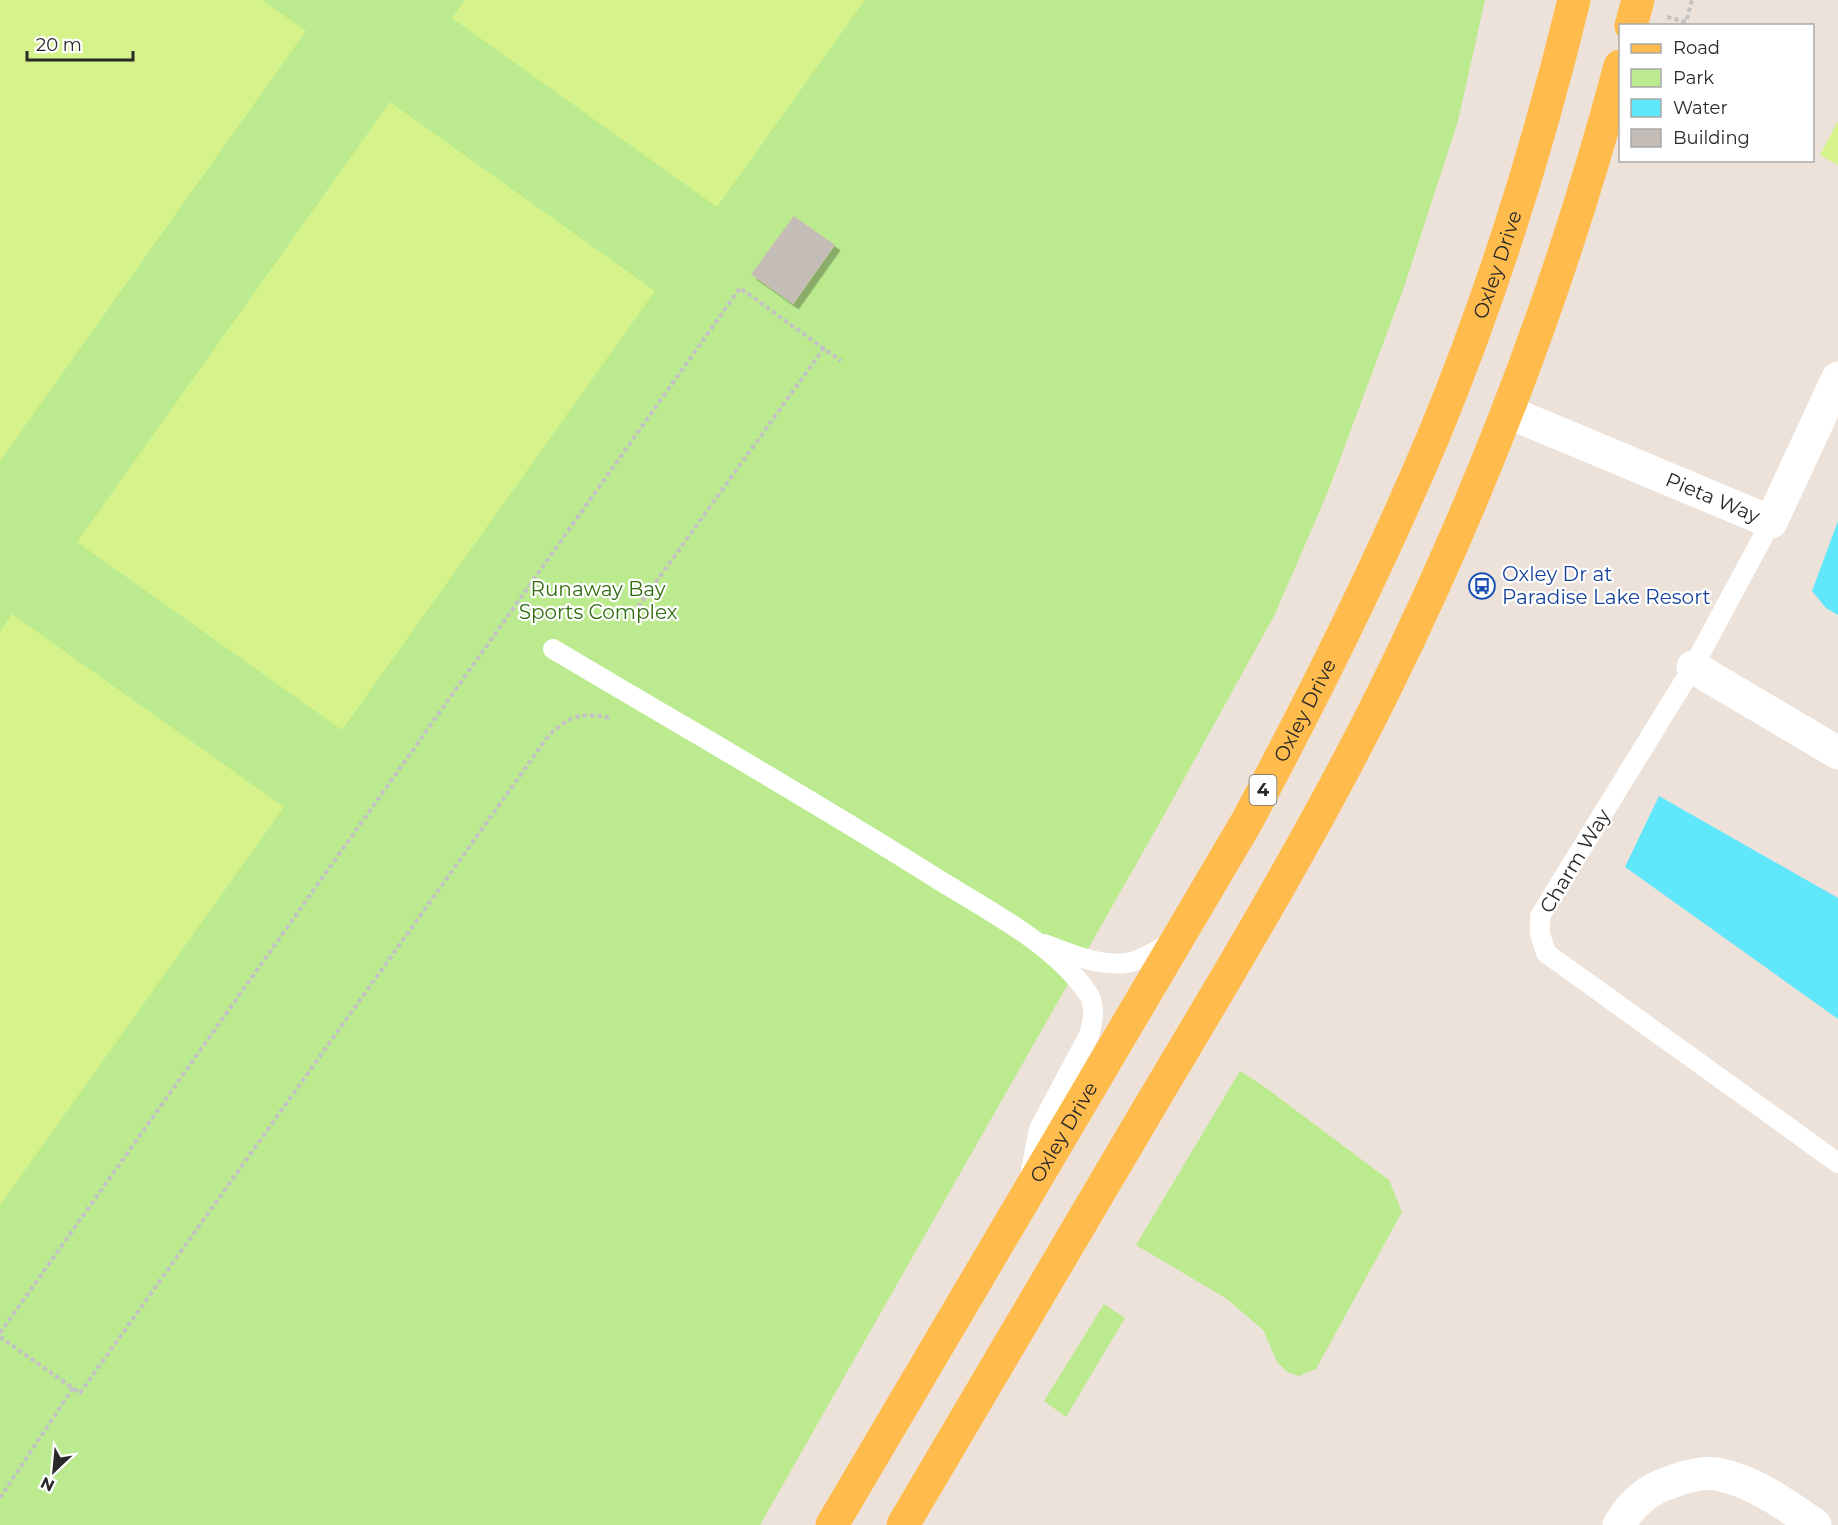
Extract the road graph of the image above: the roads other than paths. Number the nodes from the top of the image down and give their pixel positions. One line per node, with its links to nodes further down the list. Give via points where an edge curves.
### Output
1 (1574, 0): 11 (main road, Oxley Drive / 4, via 1528,171 1434,434 1302,719)
2 (1638, 0): 3 (main road)
3 (1632, 24)
4 (1619, 70): 6 (main road, via 1562,265)
5 (1838, 378): 7 (street, Pieta Way)
6 (1508, 412): 7 (street, Pieta Way); 16 (main road, via 1425,606 1345,768 1200,1023)
7 (1771, 522): 9 (lane, Charm Way)
8 (553, 650): 12 (lane, via 894,851)
9 (1693, 667): 10 (street); 13 (lane, Charm Way, via 1540,916 1540,934 1546,953)
10 (1838, 753)
11 (1176, 940): 12 (lane, via 1137,961 1125,963 1098,961); 14 (main road, Oxley Drive / 4)
12 (1039, 943): 14 (lane, via 1090,997 1093,1022 1039,1129)
13 (1838, 1163)
14 (1027, 1193): 15 (main road, Oxley Drive / 4)
15 (832, 1525)
16 (903, 1525)
17 (1619, 1525): 18 (street, via 1642,1496 1661,1485 1715,1474 1770,1494)
18 (1815, 1525)

